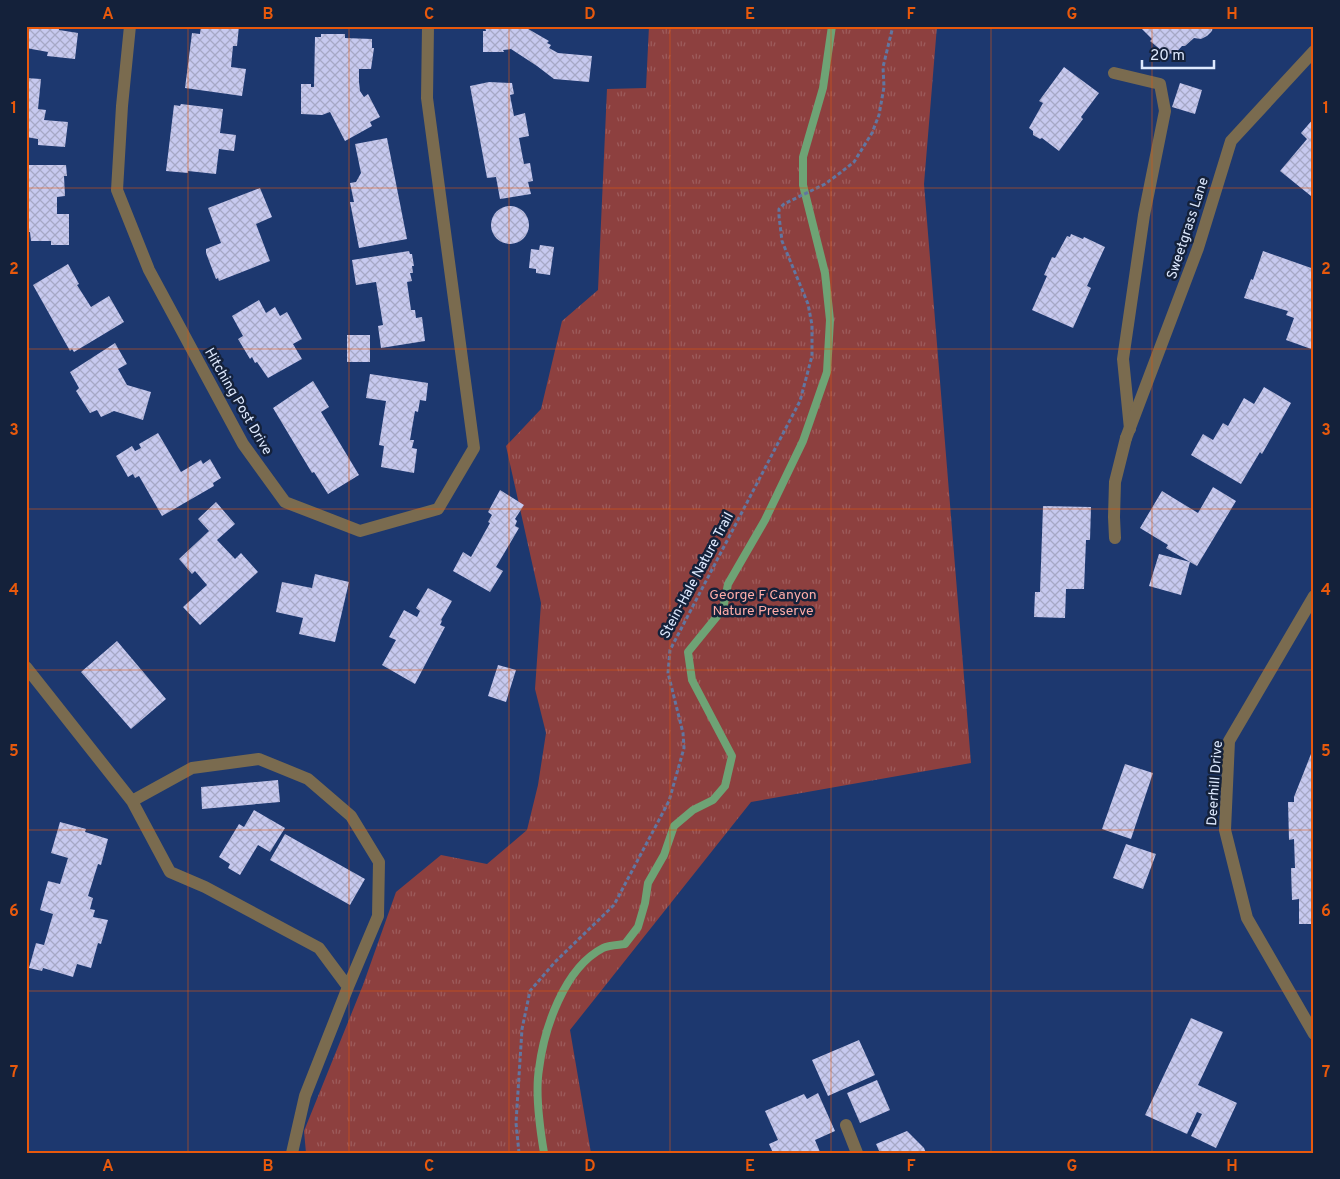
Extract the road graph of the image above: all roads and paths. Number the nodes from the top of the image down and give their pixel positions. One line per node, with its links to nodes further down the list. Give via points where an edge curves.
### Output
1 (130, 26): 2 (street, Hitching Post Drive, via 117,190 149,270 244,444 285,502 360,531 438,509 474,448 427,98)
2 (428, 26)
3 (893, 26): 15 (path, Stein-Hale Nature Trail, via 883,67 884,87 879,115 854,162 826,184 779,209 782,241 808,304 812,325 812,356 800,402 670,650 668,673 684,748 669,800 614,904 530,991 522,1029 516,1123)
4 (1314, 51): 6 (street, Sweetgrass Lane, via 1231,141 1198,248)
5 (1114, 73): 6 (street, via 1160,84 1165,111 1144,215 1123,359)
6 (1128, 434): 7 (street, via 1115,482)
7 (1115, 538)
8 (1314, 596): 12 (street, Deerhill Drive, via 1229,741 1225,830 1246,918)
9 (26, 667): 10 (street)
10 (132, 802): 11 (street, via 170,872 205,887 319,948); 11 (street, via 192,768 259,759 308,780 351,816 379,862 379,871 378,916)
11 (348, 987): 14 (street, via 304,1096)
12 (1314, 1034)
13 (846, 1125): 16 (street)
14 (292, 1153)
15 (519, 1153)
16 (857, 1153)

